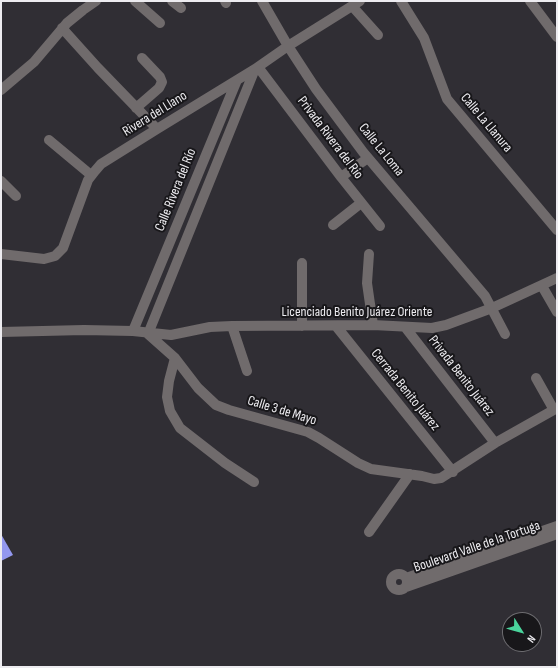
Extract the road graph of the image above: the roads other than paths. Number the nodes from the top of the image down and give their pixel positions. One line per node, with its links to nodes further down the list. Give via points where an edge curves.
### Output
1 (96, 1): 10 (street)
2 (135, 1): 9 (street)
3 (172, 1): 8 (street)
4 (262, 1): 13 (street, Calle La Loma)
5 (401, 1): 31 (street, Calle La Llanura, via 424,38 447,99)
6 (530, 1): 12 (street)
7 (356, 4): 11 (street); 13 (street)
8 (181, 8)
9 (160, 23)
10 (62, 28): 17 (street, via 34,62); 18 (street)
11 (378, 36)
12 (557, 37)
13 (288, 46): 15 (street); 21 (street, Calle La Loma, via 316,89)
14 (142, 58): 18 (street, via 162,82 159,88)
15 (256, 68): 16 (street); 23 (street, Calle Rivera del Río); 25 (street, Privada Rivera del Río)
16 (237, 80): 19 (street, Rivera del Llano); 22 (street, Calle Rivera del Río)
17 (1, 90)
18 (136, 108): 19 (street)
19 (156, 129): 24 (street, Rivera del Llano, via 101,164)
20 (49, 140): 24 (street)
21 (368, 158): 25 (street); 39 (street, Calle La Loma, via 485,296)
22 (199, 169): 23 (street); 34 (street, Calle Rivera del Río)
23 (212, 174): 36 (street, Calle Rivera del Río)
24 (91, 175): 32 (street, via 60,253 44,259)
25 (341, 177): 28 (street, Privada Rivera del Río)
26 (1, 181): 27 (street)
27 (16, 196)
28 (361, 203): 29 (street); 30 (street, Privada Rivera del Río)
29 (333, 225)
30 (380, 226)
31 (557, 230)
32 (1, 254)
33 (369, 254): 41 (street, via 367,283)
34 (163, 260): 36 (street); 46 (street, Calle Rivera del Río)
35 (302, 263): 43 (street)
36 (176, 265): 48 (street, Calle Rivera del Río)
37 (557, 278): 38 (street, Licenciado Benito Juárez Oriente)
38 (542, 286): 39 (street, Licenciado Benito Juárez Oriente); 40 (street)
39 (492, 308): 45 (street, Licenciado Benito Juárez Oriente, via 439,327); 49 (street, Calle La Loma)
40 (557, 312)
41 (373, 325): 44 (street, Licenciado Benito Juárez Oriente); 45 (street, Licenciado Benito Juárez Oriente)
42 (232, 326): 43 (street, Licenciado Benito Juárez Oriente); 48 (street, Licenciado Benito Juárez Oriente, via 210,327 171,335); 51 (street)
43 (302, 326): 44 (street, Licenciado Benito Juárez Oriente)
44 (336, 326): 55 (street, Cerrada Benito Juárez)
45 (405, 327): 54 (street, Privada Benito Juárez)
46 (133, 331): 47 (street); 48 (street)
47 (1, 332)
48 (148, 334): 50 (street, Calle 3 de Mayo)
49 (505, 334)
50 (175, 358): 56 (street, Calle 3 de Mayo, via 198,388 216,405 308,432 365,467); 57 (street, via 167,397 170,411 180,428)
51 (247, 371)
52 (536, 378): 53 (street)
53 (556, 409): 54 (street, Calle 3 de Mayo)
54 (495, 443): 55 (street, Calle 3 de Mayo)
55 (453, 472): 56 (street, Calle 3 de Mayo, via 438,479)
56 (410, 474): 59 (street)
57 (254, 482)
58 (557, 526): 60 (street, Boulevard Valle de la Tortuga, via 406,583)
59 (369, 532)
60 (557, 534)

